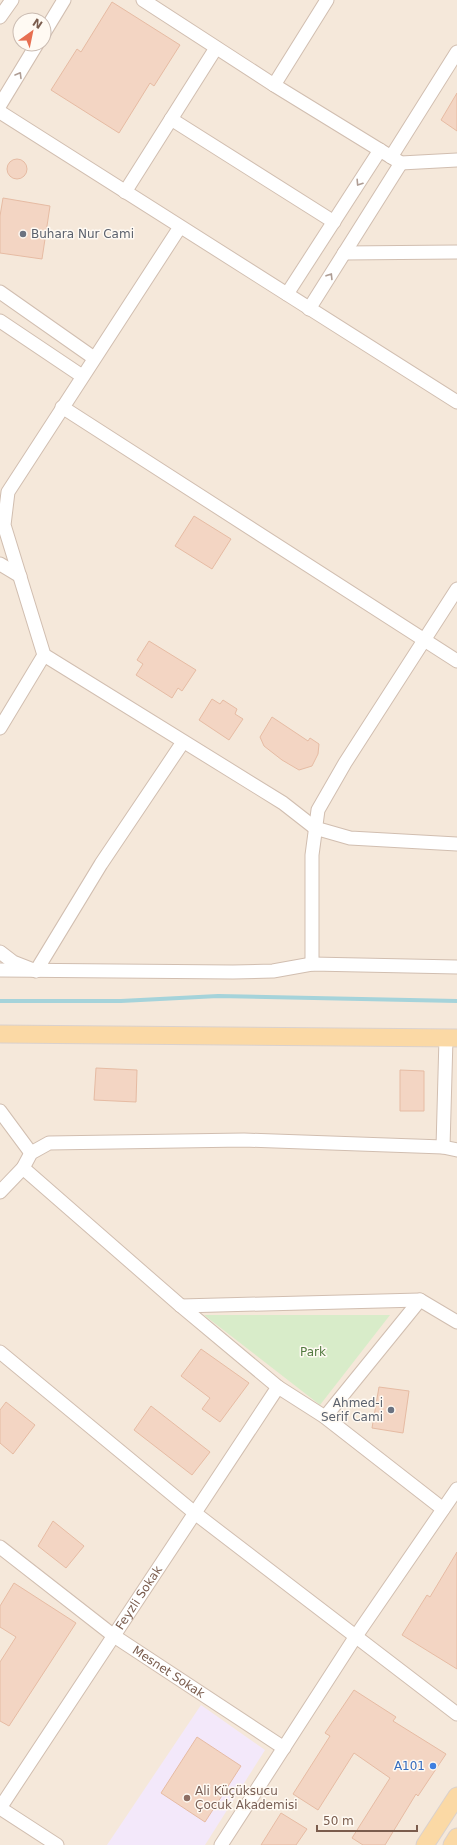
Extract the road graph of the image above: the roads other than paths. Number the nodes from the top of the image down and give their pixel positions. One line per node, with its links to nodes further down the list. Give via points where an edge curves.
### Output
1 (12, 0): 5 (street)
2 (64, 0): 6 (street)
3 (143, 0): 7 (street)
4 (327, 0): 10 (street)
5 (0, 17)
6 (52, 20)
7 (216, 48): 10 (street); 13 (street)
8 (33, 52): 11 (street, one-way to 8)
9 (457, 52): 15 (street)
10 (274, 84): 14 (street)
11 (0, 105)
12 (0, 112): 17 (street)
13 (171, 119): 17 (street); 18 (street)
14 (380, 150): 15 (street); 18 (street, one-way to 18)
15 (396, 160): 16 (street); 21 (street)
16 (457, 160)
17 (125, 192): 19 (street)
18 (334, 222): 23 (street)
19 (180, 227): 23 (street); 26 (street)
20 (457, 252): 21 (street)
21 (344, 253): 24 (street, one-way to 21)
22 (0, 292): 26 (street)
23 (287, 294): 24 (street)
24 (309, 309): 28 (street)
25 (0, 321): 27 (street)
26 (94, 358): 27 (street)
27 (82, 376): 29 (street)
28 (457, 402)
29 (62, 407): 30 (street, via 8,492); 34 (street)
30 (2, 524): 32 (street)
31 (0, 564): 32 (street)
32 (20, 576): 35 (street)
33 (457, 589): 34 (street)
34 (423, 640): 36 (street); 39 (street, via 341,769 318,810)
35 (44, 655): 37 (street); 38 (street)
36 (457, 661)
37 (0, 728)
38 (182, 742): 39 (street, via 283,803); 45 (street, via 101,864)
39 (315, 828): 40 (street, via 350,838); 42 (street, via 312,855)
40 (457, 844)
41 (0, 952): 45 (street, via 13,962)
42 (312, 964): 43 (street); 45 (street, via 266,971)
43 (457, 967)
44 (0, 970): 45 (street)
45 (36, 971)
46 (0, 1034): 47 (main road)
47 (453, 1039): 49 (street)
48 (0, 1111): 51 (street)
49 (443, 1147): 50 (street); 51 (street, via 244,1140 49,1143)
50 (457, 1150)
51 (31, 1153): 52 (street)
52 (23, 1168): 53 (street); 55 (street)
53 (0, 1192)
54 (420, 1300): 55 (street); 56 (street); 59 (street)
55 (181, 1306): 58 (street)
56 (457, 1322)
57 (0, 1352): 62 (street)
58 (278, 1387): 59 (street); 62 (street, Feyzli Sokak)
59 (326, 1417): 61 (street)
60 (457, 1488): 61 (street)
61 (443, 1509): 65 (street)
62 (196, 1514): 64 (street, Feyzli Sokak); 65 (street)
63 (0, 1547): 64 (street, Mesnet Sokak)
64 (114, 1636): 67 (street, Mesnet Sokak); 69 (street, Feyzli Sokak)
65 (356, 1636): 66 (street); 67 (street)
66 (457, 1714)
67 (284, 1748): 72 (street)
68 (457, 1796): 73 (main road)
69 (0, 1808): 71 (street)
70 (457, 1837): 74 (main road)
71 (55, 1845)
72 (221, 1845)
73 (425, 1845)
74 (452, 1845)

